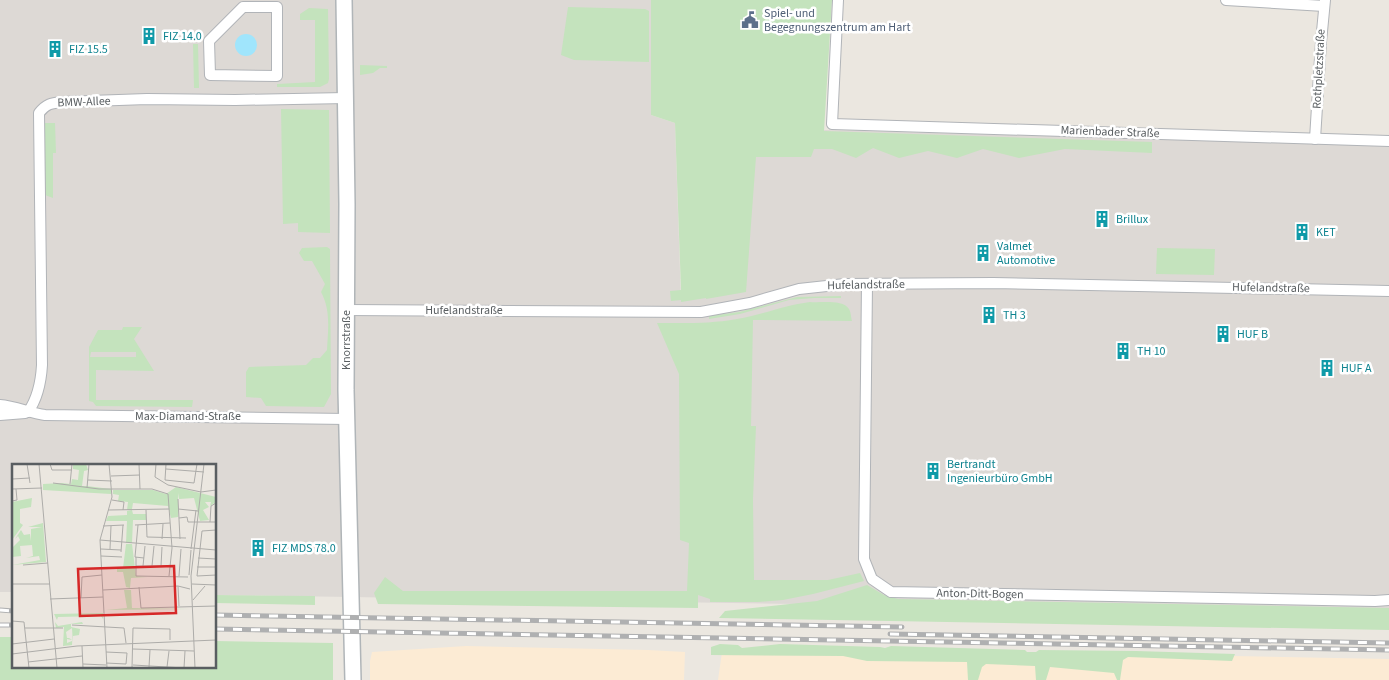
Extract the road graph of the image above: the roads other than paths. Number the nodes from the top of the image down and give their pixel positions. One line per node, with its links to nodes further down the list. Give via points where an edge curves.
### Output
1 (344, 0): 6 (street, Knorrstraße)
2 (838, 0): 7 (street, Marienbader Straße, via 832,124)
3 (1226, 0): 4 (street)
4 (1324, 3): 7 (street, Rothpletzstraße)
5 (209, 41): 5 (street, via 210,76 277,76 277,7 243,7)
6 (346, 98): 11 (street, Knorrstraße); 13 (street, BMW-Allee, via 128,100 50,103 44,107 39,113 42,365 35,402)
7 (1315, 139): 8 (street, Marienbader Straße)
8 (1389, 141)
9 (867, 284): 10 (street, Hufelandstraße, via 994,283); 11 (street, Hufelandstraße, via 799,289 701,312); 16 (street, Anton-Ditt-Bogen, via 864,558 872,579 891,592)
10 (1389, 291)
11 (346, 310): 15 (street, Knorrstraße)
12 (0, 405): 13 (street, Max-Diamand-Straße)
13 (28, 412): 14 (street, Max-Diamand-Straße); 15 (street, Max-Diamand-Straße, via 82,416)
14 (0, 414)
15 (347, 418): 17 (street, Knorrstraße)
16 (1389, 600)
17 (353, 680)

